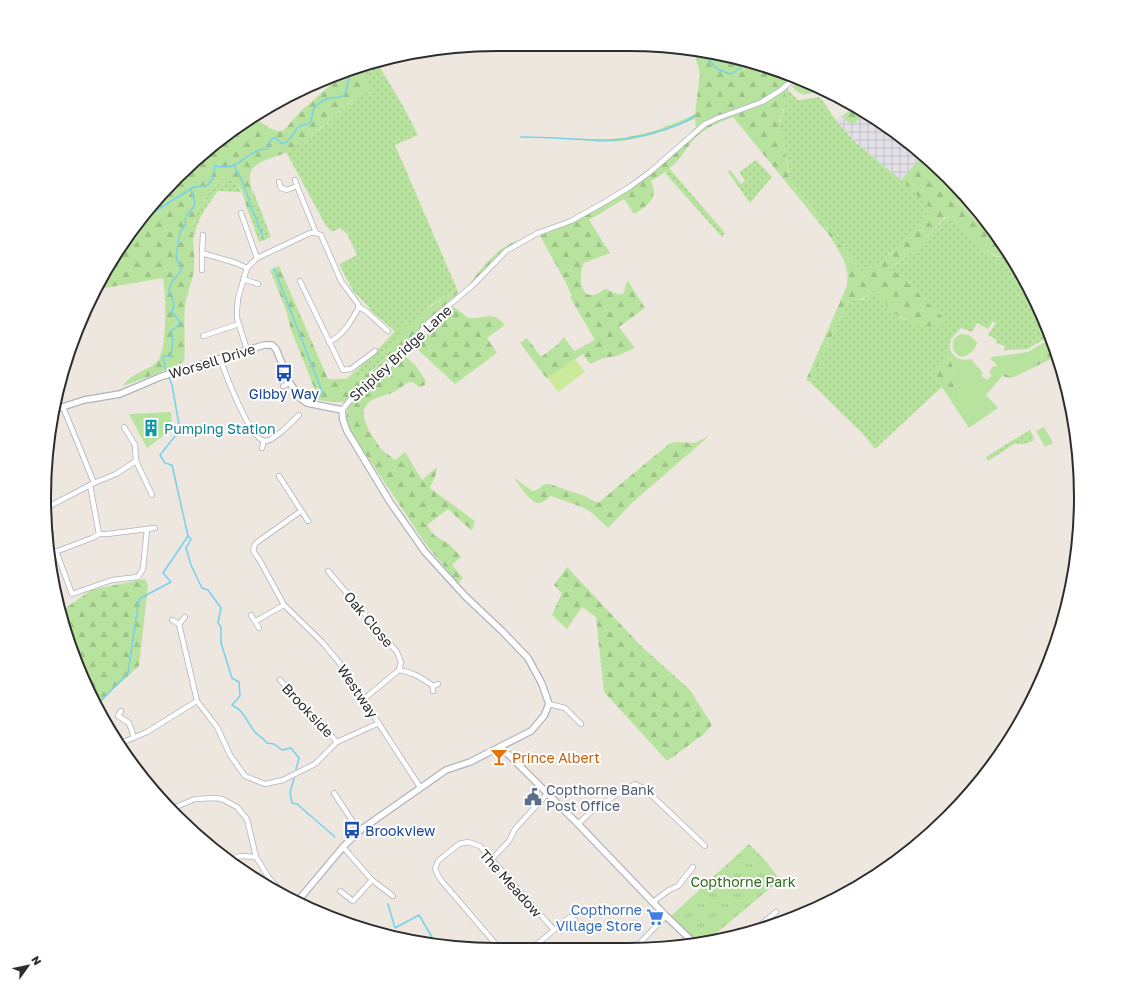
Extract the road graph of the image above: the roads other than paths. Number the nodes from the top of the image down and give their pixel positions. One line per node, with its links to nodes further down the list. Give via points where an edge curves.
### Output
1 (790, 82): 26 (street, Shipley Bridge Lane, via 762,102 705,124 650,172 576,219 538,233 506,251 473,285 429,322 399,357 348,401)
2 (295, 180): 4 (street)
3 (279, 182): 4 (street, via 281,188 287,190)
4 (297, 186): 6 (street)
5 (241, 213): 9 (street)
6 (316, 233): 9 (street, via 310,233); 15 (street, via 321,236 342,281)
7 (203, 235): 8 (street)
8 (202, 253): 10 (street, via 236,262); 11 (street)
9 (257, 258): 10 (street)
10 (247, 268): 12 (street)
11 (202, 270)
12 (243, 278): 14 (street); 16 (street, via 237,306)
13 (300, 281): 19 (street)
14 (258, 284)
15 (359, 307): 17 (street); 19 (street, via 346,329 335,340)
16 (239, 324): 18 (street); 20 (street)
17 (388, 331)
18 (203, 336)
19 (329, 342): 21 (street, via 343,370 351,369)
20 (247, 350): 22 (street, Worsell Drive); 23 (street, Worsell Drive, via 272,345 279,355)
21 (375, 351)
22 (220, 358): 25 (street, Worsell Drive, via 160,377 120,394 84,400); 29 (street, via 236,400 257,437)
23 (290, 383): 24 (street); 26 (street, Worsell Drive, via 300,398 307,403)
24 (283, 386)
25 (63, 407): 33 (street)
26 (342, 410): 55 (street, Shipley Bridge Lane, via 347,431 390,502 425,552 528,658)
27 (299, 415): 29 (street, via 276,437)
28 (124, 427): 31 (street, via 135,445)
29 (264, 441): 30 (street)
30 (262, 448)
31 (136, 461): 33 (street, via 116,474); 34 (street)
32 (279, 476): 36 (street)
33 (91, 485): 35 (street); 40 (street)
34 (152, 495)
35 (51, 505)
36 (301, 511): 37 (street); 43 (street, Westway, via 256,543 253,548)
37 (308, 521)
38 (155, 528): 39 (street)
39 (147, 529): 40 (street); 41 (street, via 143,569 138,577 112,580 72,594)
40 (99, 534): 41 (street)
41 (56, 551)
42 (328, 571): 50 (street, Oak Close, via 397,652 401,662)
43 (284, 605): 47 (street); 53 (street, Westway, via 322,642)
44 (251, 615): 47 (street)
45 (185, 617): 48 (street)
46 (172, 620): 48 (street)
47 (256, 621): 49 (street)
48 (179, 624): 54 (street)
49 (259, 628)
50 (399, 670): 52 (street, via 423,678); 53 (street)
51 (280, 680): 61 (street, Brookside)
52 (435, 687)
53 (364, 699): 57 (street, Westway)
54 (197, 701): 59 (street, via 147,732); 61 (street, via 217,727 230,755 245,776 265,784 283,780 316,764)
55 (549, 704): 58 (street, via 565,708); 62 (street, via 544,716 530,731)
56 (121, 711): 59 (street, via 118,716 129,723)
57 (379, 723): 61 (street, Brookside); 63 (street, Westway)
58 (581, 724)
59 (134, 737): 60 (street)
60 (124, 742)
61 (337, 742)
62 (501, 747): 63 (street, via 446,770); 65 (street)
63 (420, 787): 68 (street)
64 (334, 793): 68 (street)
65 (547, 794): 67 (street); 73 (street)
66 (177, 806): 71 (street, via 195,798 215,798 229,802 247,819)
67 (578, 824): 70 (street, via 596,807 635,784 645,789); 80 (street)
68 (358, 830): 69 (street)
69 (343, 846): 75 (street); 79 (street)
70 (705, 846)
71 (256, 857): 72 (street); 76 (street)
72 (235, 858)
73 (492, 859): 85 (street, The Meadow); 87 (street, The Meadow, via 480,846 468,842 459,844 440,859 435,869 440,879)
74 (690, 868): 80 (street, via 678,886)
75 (372, 880): 77 (street, via 353,901); 78 (street)
76 (272, 882)
77 (340, 891)
78 (392, 896)
79 (300, 897)
80 (653, 902): 82 (street)
81 (776, 912): 84 (street)
82 (666, 916): 86 (street); 89 (street)
83 (572, 917): 85 (street)
84 (765, 921)
85 (554, 930): 88 (street)
86 (689, 938)
87 (495, 943)
88 (538, 943)
89 (640, 943)

